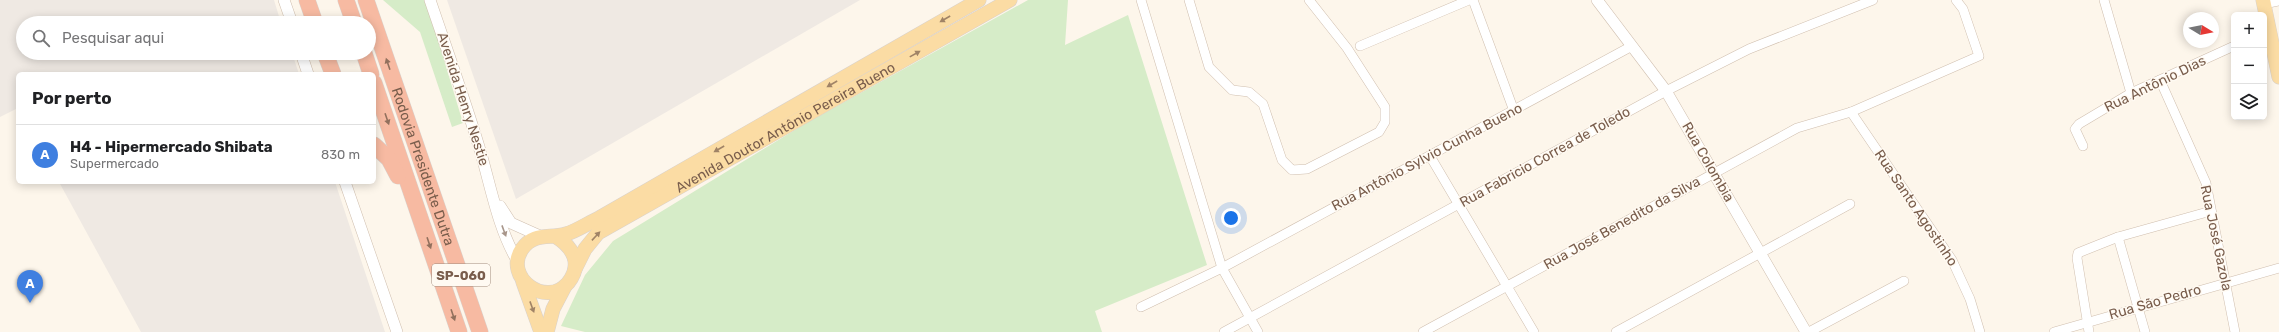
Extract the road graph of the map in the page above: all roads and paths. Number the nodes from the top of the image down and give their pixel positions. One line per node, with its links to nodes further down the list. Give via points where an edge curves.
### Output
1 (284, 0): 20 (street)
2 (307, 0): 21 (highway)
3 (346, 0): 22 (highway)
4 (366, 0): 23 (highway, Rodovia Presidente Dutra / SP-060, one-way to 4)
5 (430, 0): 47 (street, Avenida Henry Nestie)
6 (978, 0): 53 (main road, Avenida Doutor Antônio Pereira Bueno, one-way to 53, via 599,218 567,234)
7 (1010, 0): 59 (main road, Avenida Doutor Antônio Pereira Bueno, one-way to 7, via 586,248 598,233)
8 (1141, 0): 57 (street)
9 (1188, 0): 10 (street, via 1209,67 1232,90 1249,92 1263,104 1282,160 1292,170 1307,169 1379,132 1385,122 1385,107 1346,48)
10 (1309, 0)
11 (1469, 0): 26 (street)
12 (1473, 0): 40 (street)
13 (1597, 0): 27 (street, Rua Colombia)
14 (1873, 0): 38 (street, Rua Fabricio Correa de Toledo, via 1749,49)
15 (1956, 0): 41 (street, Rua José Benedito da Silva, via 1963,9 1979,56)
16 (2104, 0): 39 (street)
17 (2279, 0): 18 (street)
18 (2264, 2): 19 (main road)
19 (2265, 12)
20 (290, 16)
21 (313, 16)
22 (352, 16)
23 (371, 16)
24 (376, 29): 71 (highway, Rodovia Presidente Dutra / SP-060, one-way to 24)
25 (2267, 31): 35 (main road)
26 (1360, 46)
27 (1632, 46): 38 (street, Rua Colombia); 40 (street, Rua Antônio Sylvio Cunha Bueno)
28 (2231, 47): 36 (street, Rua Antônio Dias)
29 (303, 60): 32 (street)
30 (328, 60): 33 (highway)
31 (366, 60): 34 (highway)
32 (307, 72)
33 (332, 72)
34 (370, 72)
35 (2279, 77)
36 (2160, 80): 39 (street, Rua Antônio Dias); 51 (street, Rua José Gazola, via 2206,184)
37 (376, 89): 50 (highway, Rodovia Presidente Dutra / SP-060, one-way to 50)
38 (1666, 91): 45 (street, Rua Colombia); 48 (street, Rua Fabricio Correa de Toledo)
39 (2131, 93): 42 (street, Rua Antônio Dias, via 2074,129)
40 (1514, 111): 44 (street, Rua Antônio Sylvio Cunha Bueno)
41 (1850, 112): 45 (street, Rua José Benedito da Silva, via 1797,128); 81 (street, Rua Santo Agostinho, via 1952,260 1970,299)
42 (2083, 146)
43 (376, 147): 50 (highway, via 389,159)
44 (1430, 156): 48 (street); 57 (street, Rua Antônio Sylvio Cunha Bueno)
45 (1714, 172): 55 (street, Rua Colombia); 64 (street, Rua José Benedito da Silva)
46 (346, 184): 69 (street)
47 (495, 199): 52 (street, via 511,223); 56 (street, one-way to 56, via 509,245)
48 (1459, 204): 64 (street); 67 (street, Rua Fabricio Correa de Toledo)
49 (1850, 204): 55 (street)
50 (416, 206): 70 (highway, Rodovia Presidente Dutra / SP-060, one-way to 70)
51 (2212, 211): 54 (street); 62 (street, Rua José Gazola)
52 (540, 236): 53 (main road); 56 (main road, via 529,241 521,250)
53 (555, 236): 59 (main road, via 567,243 574,255)
54 (2118, 237): 65 (street); 68 (street, via 2078,253)
55 (1761, 253): 78 (street); 79 (street, Rua Colombia)
56 (518, 262): 60 (main road)
57 (1222, 268): 66 (street, Rua Antônio Sylvio Cunha Bueno); 67 (street)
58 (2279, 268): 62 (street, Rua São Pedro)
59 (575, 269): 63 (main road)
60 (523, 281): 63 (main road, via 532,289 543,293 555,292); 72 (main road, one-way to 72)
61 (1904, 282): 80 (street)
62 (2225, 282): 65 (street, Rua São Pedro); 85 (street, Rua José Gazola)
63 (565, 286): 73 (main road, via 553,309)
64 (1507, 286): 76 (street, Rua José Benedito da Silva); 77 (street)
65 (2138, 307): 68 (street, Rua São Pedro); 84 (street)
66 (1141, 308)
67 (1250, 318): 74 (street, Rua Fabricio Correa de Toledo); 75 (street)
68 (2087, 322): 82 (street, Rua São Pedro); 83 (street)
69 (397, 332)
70 (459, 332)
71 (480, 332)
72 (541, 332)
73 (547, 332)
74 (1224, 332)
75 (1258, 332)
76 (1423, 332)
77 (1534, 332)
78 (1616, 332)
79 (1806, 332)
80 (1809, 332)
81 (1980, 332)
82 (2054, 332)
83 (2088, 332)
84 (2145, 332)
85 (2235, 332)

